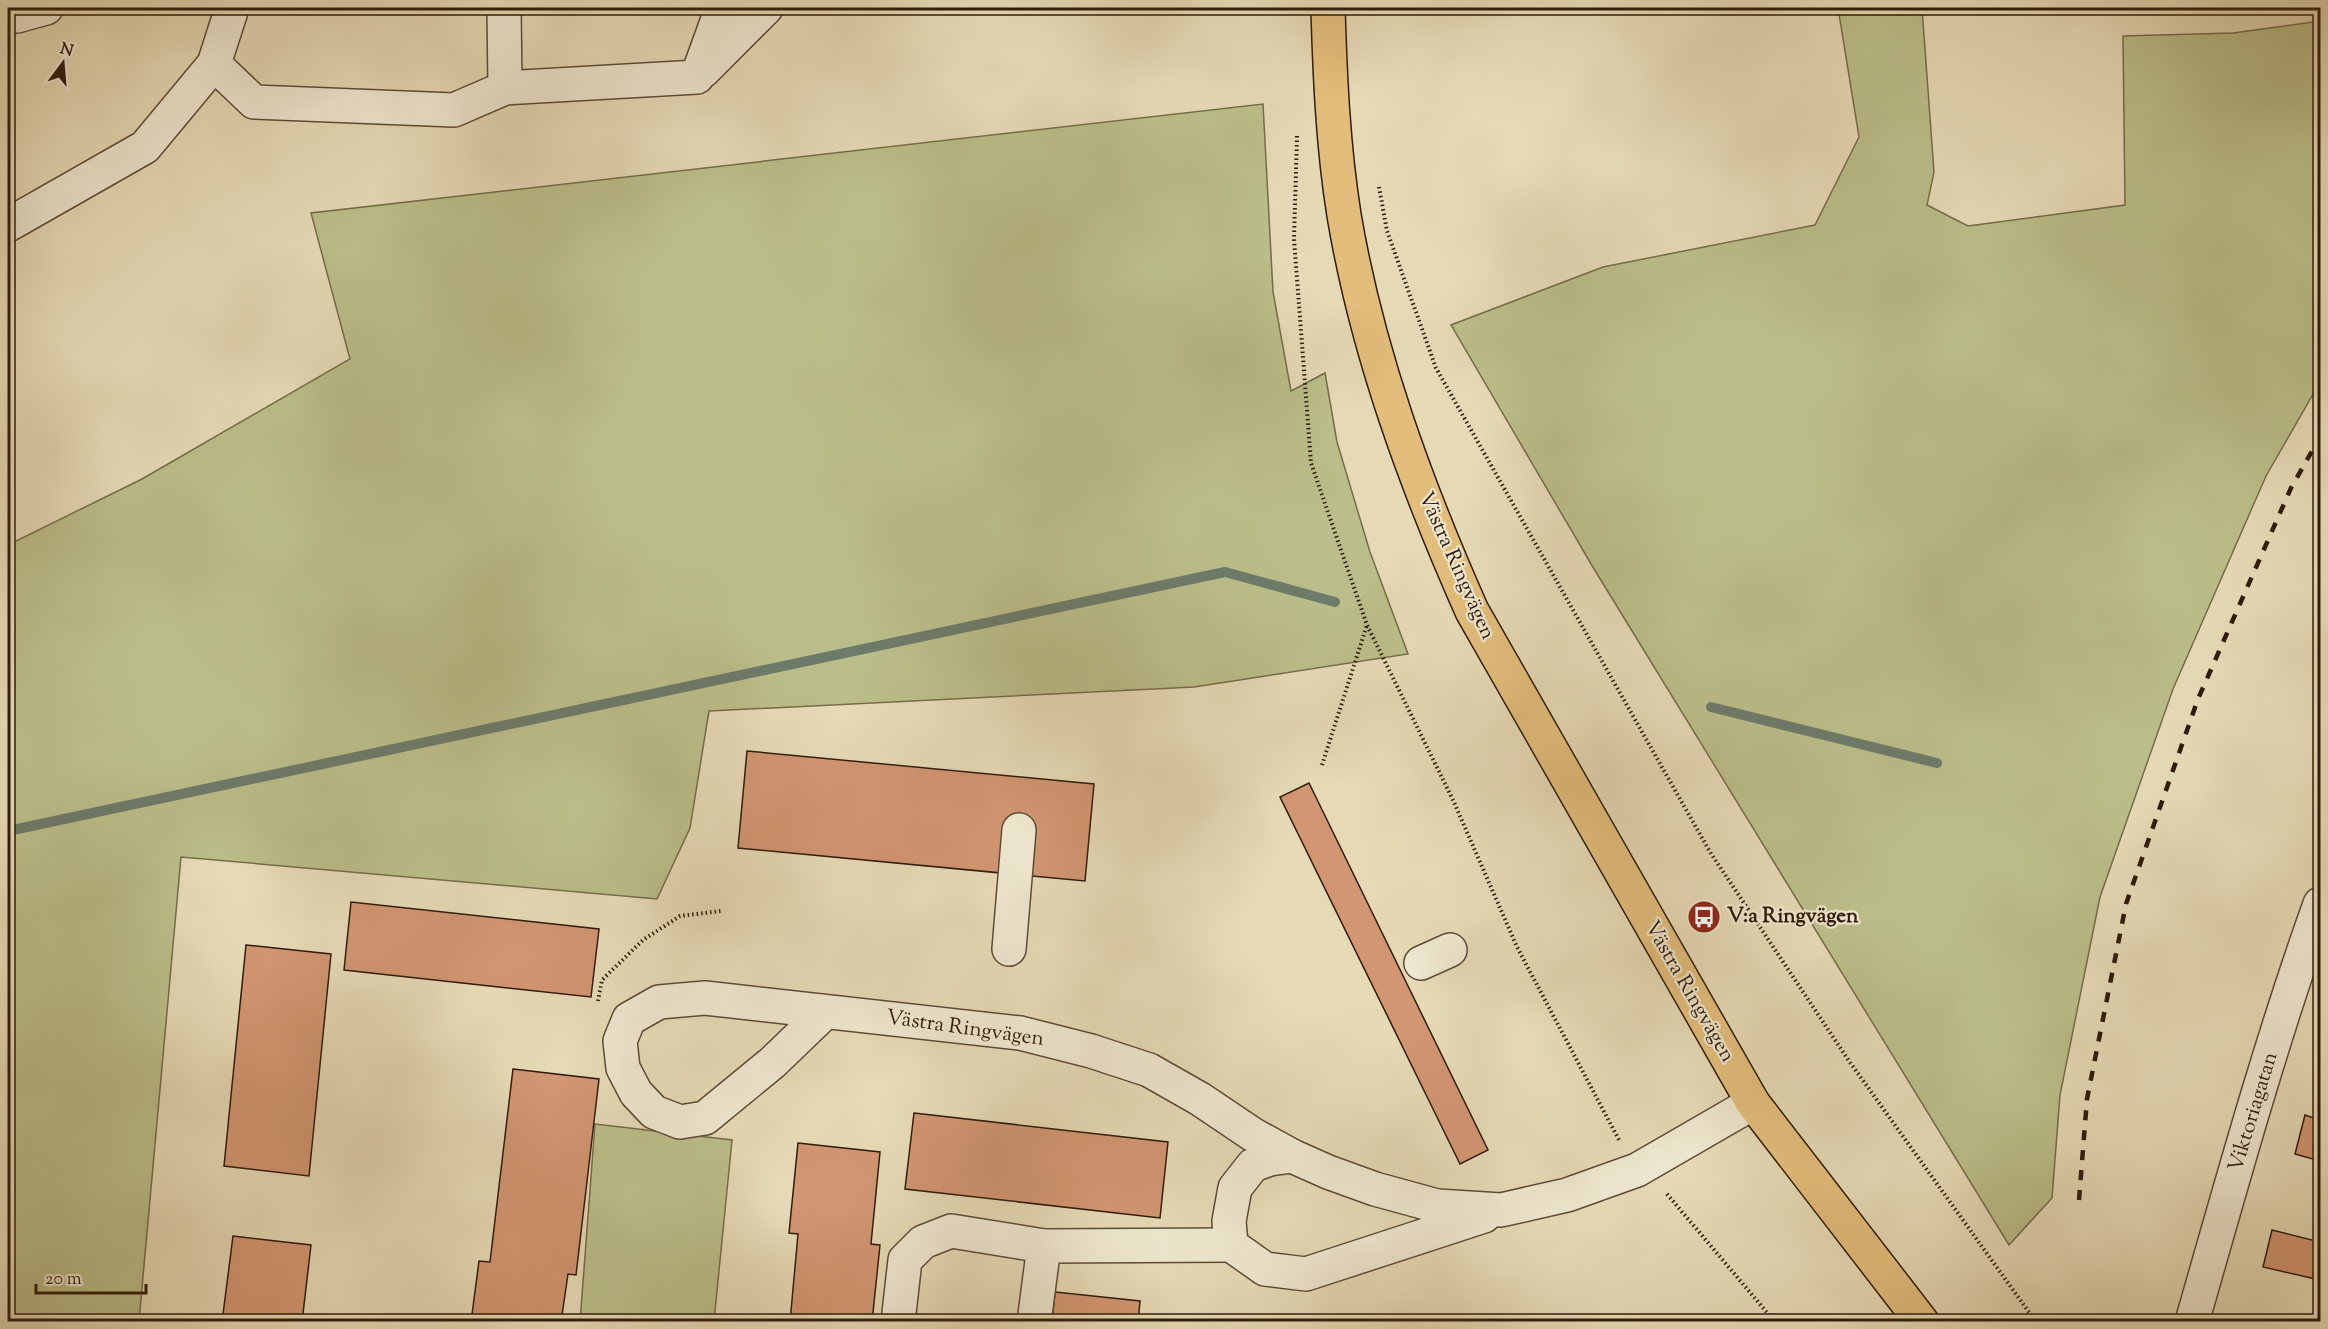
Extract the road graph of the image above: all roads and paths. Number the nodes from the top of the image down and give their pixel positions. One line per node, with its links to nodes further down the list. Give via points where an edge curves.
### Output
1 (232, 8): 6 (street)
2 (504, 8): 8 (street)
3 (722, 8): 7 (street)
4 (766, 8): 7 (street)
5 (1328, 8): 22 (main road, Västra Ringvägen, via 1332,123 1344,216 1382,376 1440,538 1472,611)
6 (214, 64): 8 (street, via 254,102 454,110); 11 (street, via 145,147)
7 (697, 77): 8 (street)
8 (505, 88)
9 (1297, 135): 12 (path, via 1294,239 1311,463)
10 (1378, 184): 32 (path, via 1387,231 1436,368 1710,852 1849,1061)
11 (8, 225)
12 (1367, 625): 13 (path); 24 (path, via 1453,800 1517,947)
13 (1322, 765)
14 (1019, 830): 17 (street)
15 (2320, 904): 33 (street, Viktoriagatan, via 2254,1108)
16 (721, 911): 20 (path, via 680,916 643,940 602,980)
17 (1009, 949)
18 (1450, 950): 19 (street)
19 (1421, 963)
20 (596, 1011)
21 (825, 1012): 21 (street, Västra Ringvägen, via 705,998 659,1002 629,1019 620,1041 623,1068 636,1093 654,1112 680,1122 705,1118 772,1063); 23 (street, Västra Ringvägen, via 1020,1033 1091,1051 1149,1070)
22 (1753, 1103): 24 (street, Västra Ringvägen); 31 (main road, Västra Ringvägen)
23 (1292, 1156): 25 (street, Västra Ringvägen, via 1375,1189 1437,1206); 26 (street, via 1253,1166 1235,1188 1229,1221)
24 (1637, 1170): 25 (street, Västra Ringvägen, via 1567,1195); 30 (path, via 1666,1192)
25 (1501, 1210): 26 (street, Västra Ringvägen, via 1306,1274 1265,1269)
26 (1231, 1245): 27 (street)
27 (1044, 1246): 28 (street, via 951,1231 923,1242 905,1260); 29 (street)
28 (898, 1322)
29 (1034, 1322)
30 (1775, 1322)
31 (1922, 1322)
32 (2036, 1322)
33 (2192, 1322)

